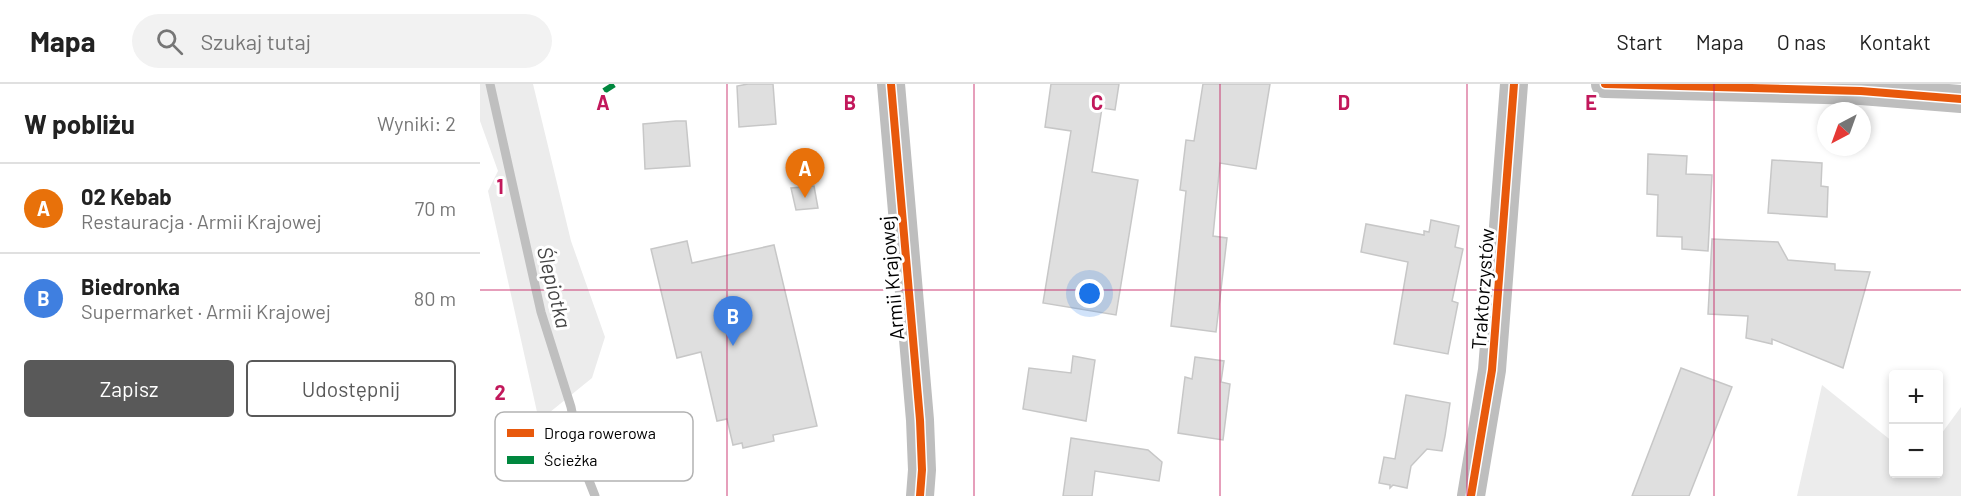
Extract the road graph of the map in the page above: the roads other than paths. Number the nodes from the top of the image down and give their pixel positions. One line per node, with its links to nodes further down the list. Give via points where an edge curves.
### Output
1 (891, 84): 5 (street, Armii Krajowej, via 920,420)
2 (1514, 84): 6 (street, Traktorzystów, via 1492,370)
3 (1605, 84): 4 (street)
4 (1961, 99)
5 (921, 483)
6 (1471, 496)

